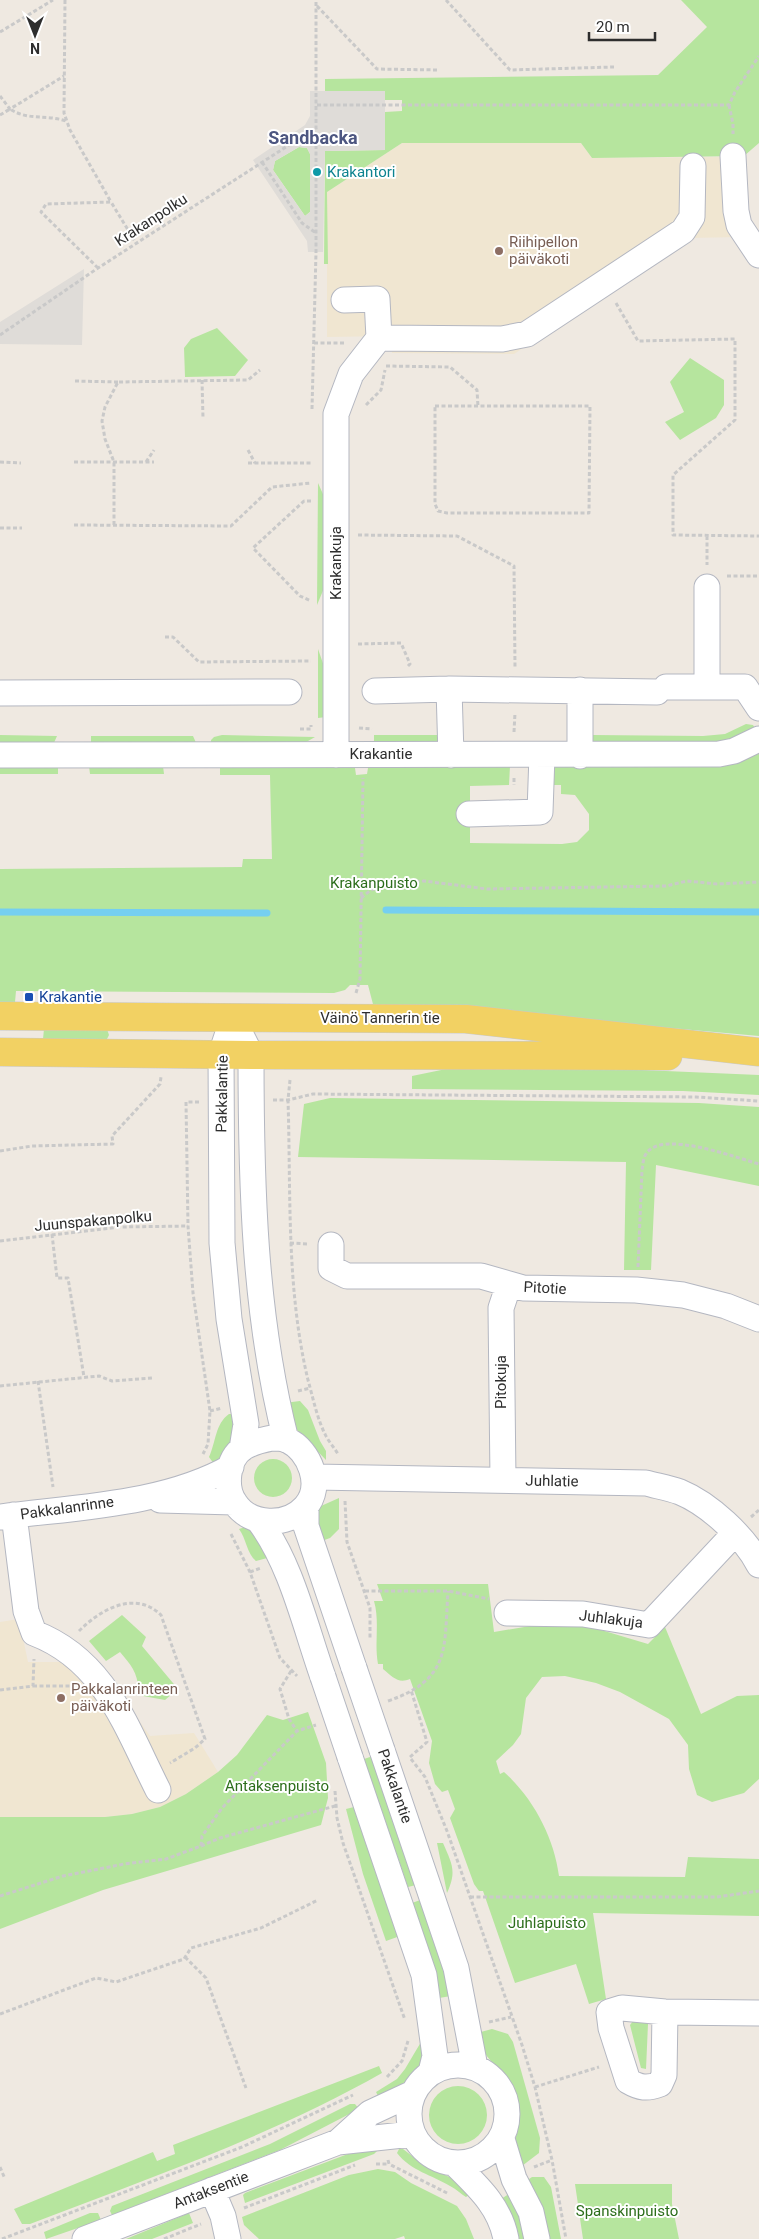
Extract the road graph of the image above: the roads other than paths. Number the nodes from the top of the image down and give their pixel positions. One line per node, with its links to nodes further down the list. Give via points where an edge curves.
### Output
1 (733, 156): 3 (street, via 739,224)
2 (693, 166): 5 (street, via 692,217 683,231 527,334 502,340)
3 (759, 255)
4 (344, 300): 5 (street, via 377,299)
5 (379, 338): 16 (street, Krakankuja, via 351,374 336,414)
6 (707, 577): 7 (street)
7 (707, 686): 9 (street); 13 (street, via 745,687)
8 (449, 689): 9 (street); 10 (street); 17 (street)
9 (580, 690): 19 (street)
10 (374, 691)
11 (289, 692): 12 (street)
12 (0, 693)
13 (759, 708)
14 (759, 739): 19 (street, Krakantie, via 719,754)
15 (0, 755): 16 (street, Krakantie)
16 (336, 755): 17 (street, Krakantie)
17 (451, 755): 18 (street, Krakantie)
18 (542, 755): 19 (street, Krakantie); 20 (street, via 540,812)
19 (580, 756)
20 (469, 814)
21 (0, 1016): 22 (main road, Väinö Tannerin tie)
22 (232, 1018): 24 (main road, Väinö Tannerin tie, via 466,1019); 25 (street, Pakkalantie); 26 (street, Pakkalantie)
23 (0, 1052): 25 (main road)
24 (759, 1052)
25 (221, 1054): 26 (main road); 32 (street, Pakkalantie, via 222,1243 231,1336 246,1424)
26 (251, 1055): 27 (main road); 31 (street, Pakkalantie, via 255,1247 275,1396)
27 (759, 1056)
28 (331, 1256): 29 (street, Pitotie, via 347,1276 481,1276)
29 (509, 1284): 30 (street, Pitotie, via 523,1288 636,1290 683,1295); 34 (street, Pitokuja, via 501,1308)
30 (759, 1319)
31 (286, 1440): 32 (street, via 272,1438 255,1442); 33 (street, via 307,1457)
32 (236, 1458): 35 (street, Pakkalanrinne, via 209,1479); 36 (street, via 229,1488)
33 (314, 1477): 34 (street, Juhlatie); 37 (street)
34 (503, 1480): 40 (street, Juhlatie, via 646,1484 679,1492 705,1506)
35 (135, 1499): 36 (street, Pakkalanrinne); 38 (street, Pakkalanrinne)
36 (234, 1502): 39 (street, via 242,1512)
37 (306, 1507): 39 (street, via 292,1516); 46 (street, Pakkalantie, bridge, via 306,1526 354,1668 394,1750 456,1968)
38 (7, 1516): 43 (street, via 26,1611 34,1633 64,1647 87,1666 109,1693)
39 (259, 1521): 47 (street, bridge, via 283,1561 312,1678 350,1757 424,1975 421,2035 435,2056)
40 (734, 1533): 41 (street, Juhlatie, via 754,1554); 42 (street, Juhlakuja, via 649,1625 583,1614)
41 (759, 1565)
42 (506, 1613)
43 (154, 1782)
44 (666, 2012): 44 (street, via 622,2008 610,2012 611,2028 628,2081 640,2088 660,2084 664,2076); 45 (street)
45 (759, 2013)
46 (475, 2067): 47 (street, via 458,2064); 50 (street, via 496,2082 506,2101 508,2122)
47 (431, 2072): 48 (street)
48 (413, 2093): 49 (street, via 408,2115); 51 (street, Antaksentie, via 370,2112)
49 (412, 2134): 51 (street, Antaksentie); 52 (street, via 423,2150 438,2160)
50 (502, 2139): 52 (street, via 492,2151 471,2162); 57 (street, via 514,2179 531,2212)
51 (338, 2142): 53 (street, Antaksentie)
52 (455, 2164): 56 (street, via 487,2196 498,2214)
53 (212, 2190): 54 (street); 55 (street, Antaksentie)
54 (225, 2227)
55 (85, 2239)
56 (506, 2239)
57 (537, 2239)

